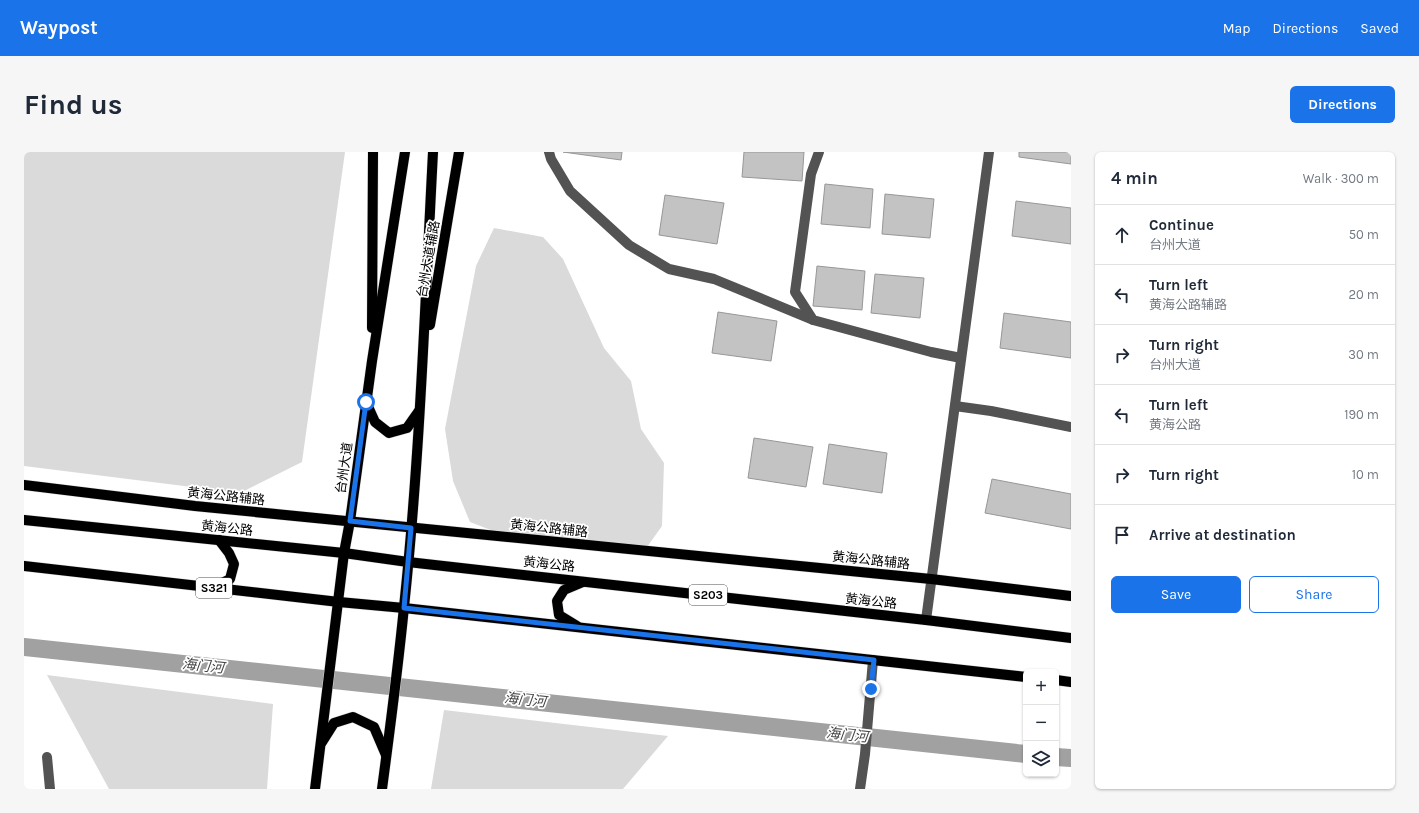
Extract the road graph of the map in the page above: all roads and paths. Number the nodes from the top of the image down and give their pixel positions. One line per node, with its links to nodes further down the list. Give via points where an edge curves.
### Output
1 (374, 152): 10 (main road)
2 (405, 152): 10 (main road, 台州大道)
3 (434, 152): 11 (main road)
4 (459, 152): 11 (main road, 台州大道辅路)
5 (549, 152): 8 (street, via 570,192 629,245 669,269 714,279)
6 (819, 152): 8 (street, via 811,174 795,292)
7 (989, 152): 9 (street)
8 (813, 320): 9 (street)
9 (961, 358): 13 (street)
10 (372, 361): 12 (main road, 台州大道)
11 (422, 370): 14 (main road)
12 (366, 402): 14 (main road, via 375,422 389,433 407,428); 18 (main road, 台州大道)
13 (955, 406): 15 (street); 24 (street)
14 (419, 411): 19 (main road)
15 (1071, 427)
16 (24, 485): 18 (main road, 黄海公路辅路, via 195,506)
17 (24, 520): 20 (main road, 黄海公路)
18 (350, 521): 19 (main road, 黄海公路辅路); 21 (main road, 台州大道)
19 (411, 528): 22 (main road); 24 (main road, 黄海公路辅路)
20 (218, 540): 21 (main road, 黄海公路); 26 (main road, via 234,564 230,579)
21 (344, 553): 22 (main road, 黄海公路 / S203); 28 (main road, 台州大道)
22 (408, 562): 25 (main road, 黄海公路 / S203); 29 (main road)
23 (24, 566): 26 (main road, S321)
24 (931, 579): 27 (main road, 黄海公路辅路); 30 (street)
25 (585, 582): 30 (main road, 黄海公路 / S203); 31 (main road, via 564,590 557,602 559,615)
26 (213, 588): 28 (main road, S321)
27 (1071, 596)
28 (339, 602): 29 (main road, S321); 37 (main road, 台州大道)
29 (404, 608): 31 (main road); 38 (main road)
30 (926, 620): 32 (main road, 黄海公路 / S203)
31 (579, 628): 33 (main road)
32 (1071, 638)
33 (874, 660): 34 (main road); 43 (street)
34 (1023, 677)
35 (1059, 680): 36 (main road)
36 (1071, 682)
37 (320, 745): 38 (main road, via 334,723 352,717 374,727); 41 (main road, 台州大道)
38 (386, 755): 42 (main road)
39 (47, 757): 40 (street)
40 (50, 789)
41 (314, 789)
42 (382, 789)
43 (860, 789)

